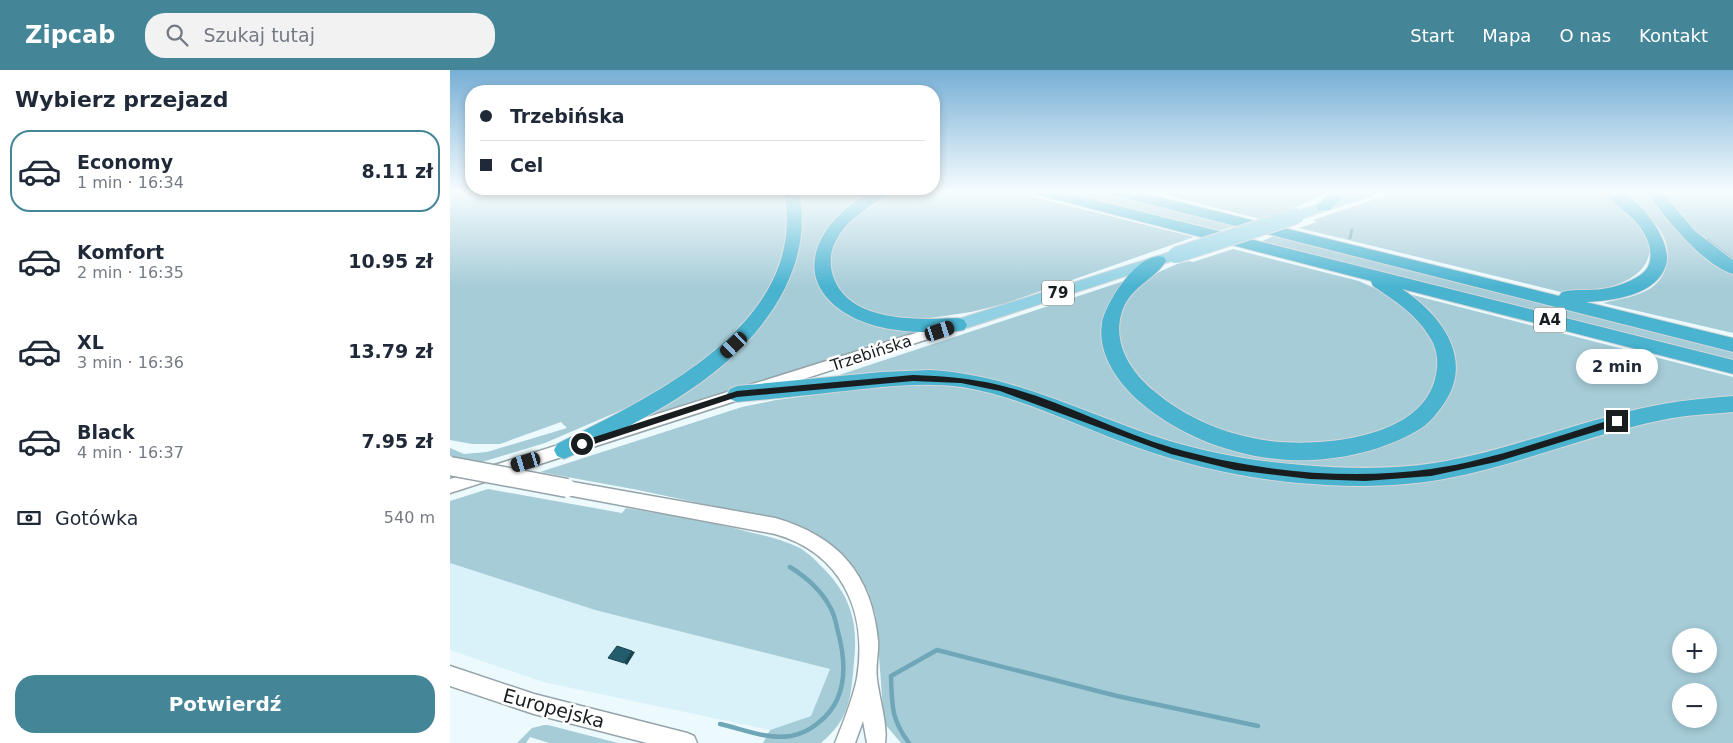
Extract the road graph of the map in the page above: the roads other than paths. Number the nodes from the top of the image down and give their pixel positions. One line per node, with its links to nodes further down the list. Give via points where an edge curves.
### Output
1 (794, 223): 17 (highway, via 789,260 772,296 751,326 718,360 679,388)
2 (839, 223): 12 (highway, via 833,230 822,257 823,273 829,287 846,305 873,318 909,325)
3 (1167, 223): 10 (highway, A4)
4 (1244, 223): 11 (highway, A4)
5 (1273, 223): 8 (main road, Trzebińska / 79, bridge)
6 (1646, 223): 11 (highway, via 1658,243 1659,260 1651,275 1632,288 1603,296 1554,296)
7 (1679, 223): 9 (highway)
8 (1158, 261): 10 (highway, via 1126,287 1113,313 1110,338 1124,371 1139,390 1185,423 1236,442 1287,451 1336,450 1381,438 1411,424 1440,396 1448,362 1438,334 1411,304); 12 (main road, Trzebińska / 79)
9 (1733, 268)
10 (1366, 274): 14 (highway, A4)
11 (1504, 288): 13 (highway, A4)
12 (958, 325): 15 (main road, Trzebińska / 79)
13 (1733, 345)
14 (1733, 367)
15 (737, 394): 16 (highway, via 890,379 961,380 1026,396 1142,441 1202,459 1268,472 1350,478 1438,471 1496,458 1643,415); 17 (main road, Trzebińska / 79)
16 (1733, 404)
17 (564, 450): 19 (main road, Trzebińska / 79)
18 (450, 466): 21 (main road, bridge, via 792,531 819,545 848,576 863,606 869,644)
19 (450, 486)
20 (450, 676): 23 (main road, Europejska, via 534,704)
21 (867, 680): 22 (main road); 24 (main road)
22 (878, 742): 24 (main road, via 857,739)
23 (688, 743)
24 (845, 743)

